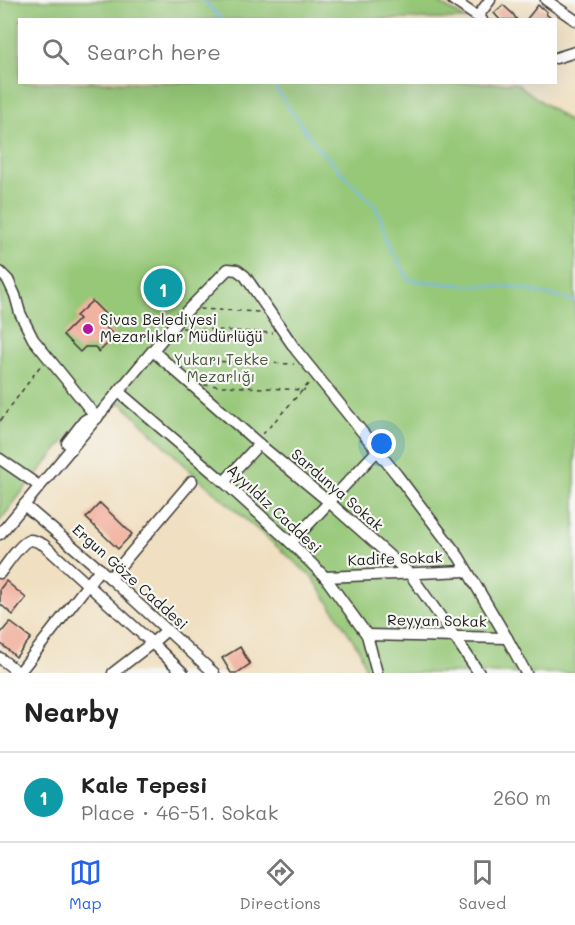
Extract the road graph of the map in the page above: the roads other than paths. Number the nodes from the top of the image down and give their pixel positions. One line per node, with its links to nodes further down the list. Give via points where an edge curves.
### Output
1 (453, 0): 4 (street)
2 (490, 0): 4 (street)
3 (546, 0): 5 (street)
4 (480, 18)
5 (575, 20)
6 (575, 52): 7 (street)
7 (557, 57)
8 (0, 272): 11 (street, via 8,280 33,339)
9 (153, 351): 10 (street); 12 (street, Sardunya Sokak); 13 (street, via 228,269 242,273 309,367)
10 (119, 392): 11 (street); 17 (street, Ayyıldız Caddesi)
11 (97, 418): 16 (street, via 84,421); 19 (street)
12 (258, 442): 17 (street); 18 (street, Sardunya Sokak)
13 (377, 451): 18 (street); 24 (street)
14 (0, 459): 16 (street)
15 (192, 481): 28 (street)
16 (35, 483): 20 (street)
17 (224, 483): 22 (street, Ayyıldız Caddesi)
18 (329, 502): 22 (street); 26 (street, Sardunya Sokak)
19 (24, 505): 21 (street); 23 (street, Ergun Göze Caddesi)
20 (0, 526)
21 (0, 534)
22 (291, 543): 27 (street, Ayyıldız Caddesi)
23 (100, 569): 28 (street, Ergun Göze Caddesi); 29 (street)
24 (466, 571): 26 (street, Kadife Sokak); 33 (street)
25 (0, 573): 29 (street, via 30,540 44,545)
26 (410, 574): 27 (street, Kadife Sokak); 32 (street, Sardunya Sokak)
27 (325, 577): 31 (street, Ayyıldız Caddesi)
28 (110, 578): 30 (street, Ergun Göze Caddesi)
29 (88, 585): 34 (street); 36 (street)
30 (166, 630): 34 (street); 39 (street, Ergun Göze Caddesi)
31 (367, 635): 32 (street, Reyyan Sokak); 40 (street, Ayyıldız Caddesi)
32 (454, 636): 33 (street, Reyyan Sokak); 41 (street, Sardunya Sokak)
33 (507, 638): 42 (street)
34 (152, 643): 37 (street); 38 (street)
35 (0, 658): 36 (street)
36 (19, 673)
37 (113, 673)
38 (183, 673)
39 (213, 673)
40 (377, 673)
41 (479, 673)
42 (526, 673)

